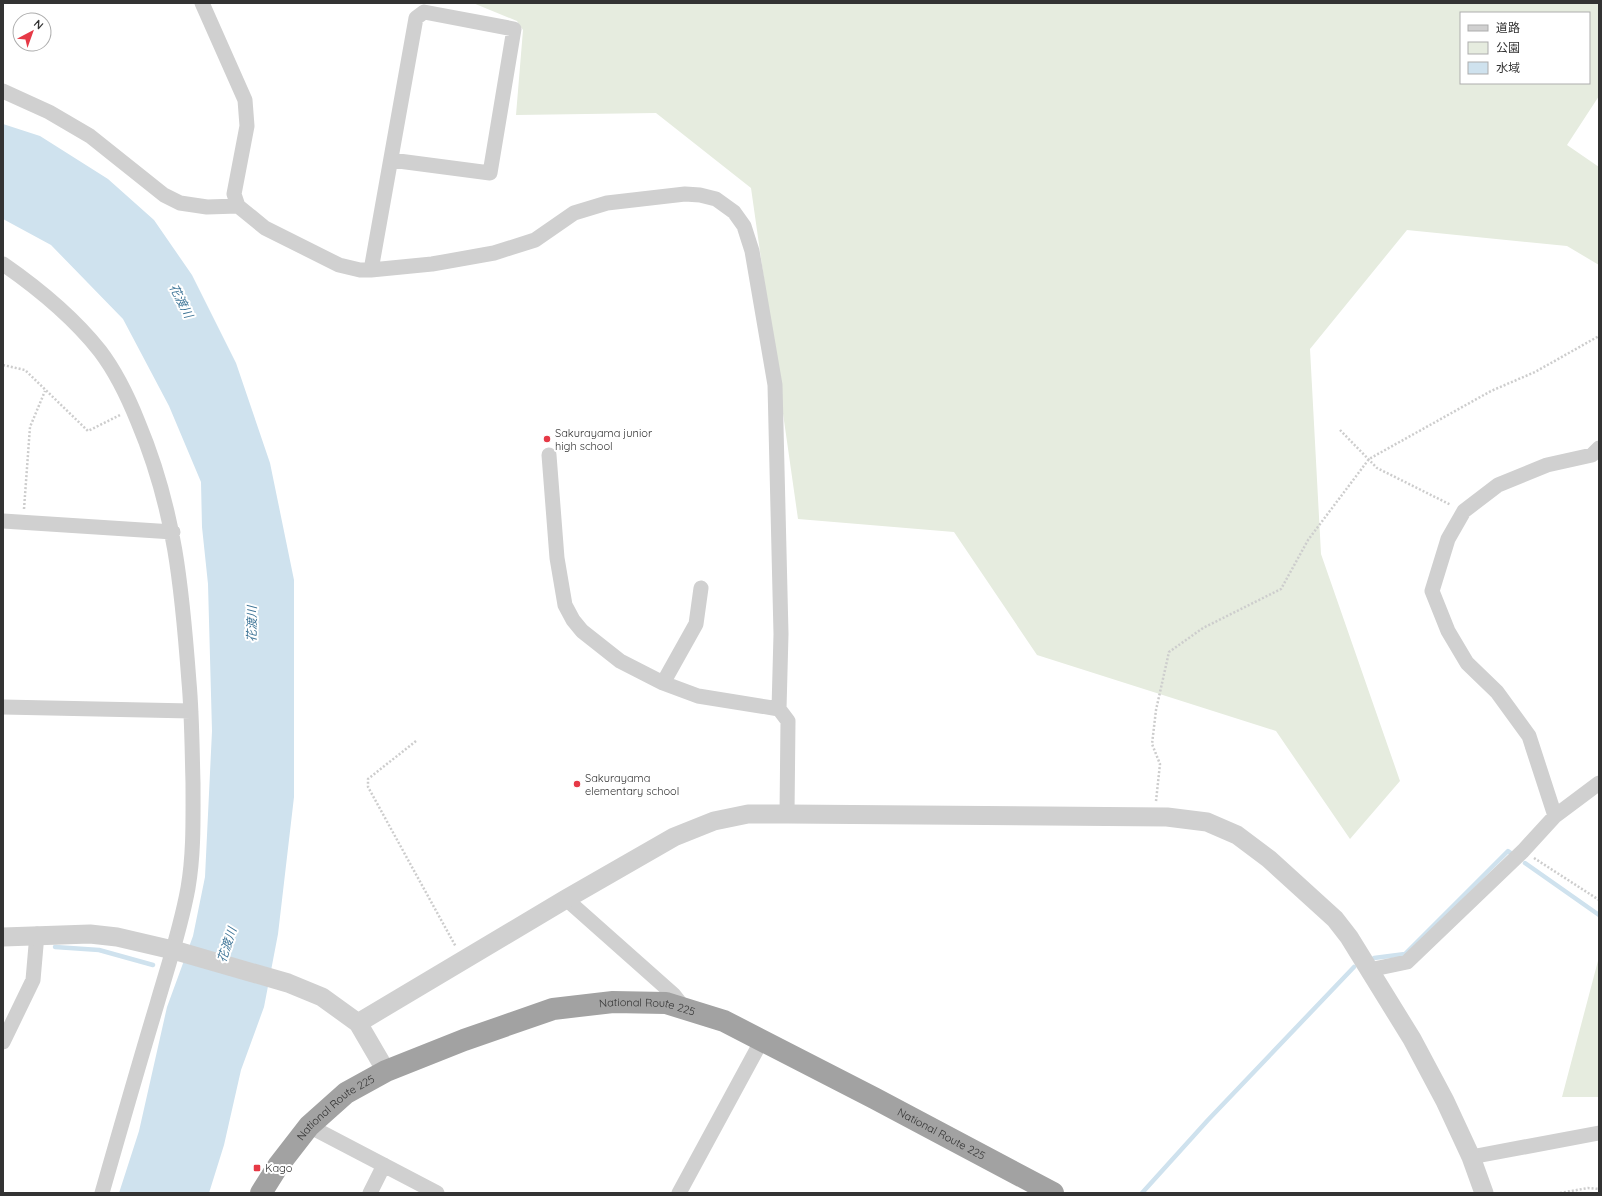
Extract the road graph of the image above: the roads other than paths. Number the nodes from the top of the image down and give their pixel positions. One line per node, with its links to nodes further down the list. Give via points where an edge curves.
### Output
1 (202, 3): 4 (street, via 245,100 247,126 234,194)
2 (3, 91): 4 (street, via 49,112 90,136 164,195 180,203 207,207)
3 (391, 160): 3 (street, via 416,18 424,12 514,29 490,173); 6 (street)
4 (238, 206): 6 (street, via 265,228 339,265)
5 (3, 264): 10 (street, via 79,326 102,353 133,408 157,471)
6 (371, 270): 14 (street, via 432,264 516,247 535,240 574,213 607,203 692,194 716,199 734,212 744,226 752,251 775,385 781,634)
7 (1599, 448): 18 (street, via 1592,455 1547,465 1498,485 1464,511 1448,539 1432,591 1448,631 1467,663 1497,692 1529,736)
8 (549, 455): 12 (street, via 557,558 565,605 582,631 596,643 620,661)
9 (3, 521): 10 (street)
10 (173, 532): 15 (street, via 183,594)
11 (701, 588): 12 (street, via 696,624)
12 (663, 682): 14 (street, via 698,696)
13 (3, 707): 15 (street)
14 (779, 709): 17 (street, via 788,721)
15 (191, 711): 22 (street, via 194,840 188,890)
16 (1599, 783): 18 (street)
17 (787, 814): 19 (street, via 748,814 714,821 674,837); 23 (street, via 1155,817 1207,822 1236,835 1269,859 1335,919)
18 (1555, 816): 23 (street, via 1523,851 1407,962)
19 (566, 898): 24 (street, via 672,994); 25 (street)
20 (37, 934): 21 (street); 22 (street, via 110,936); 27 (street, via 33,980)
21 (3, 937)
22 (175, 950): 25 (street, via 288,983 322,997); 33 (street)
23 (1369, 970): 31 (street, via 1412,1039)
24 (684, 1008): 26 (highway, National Route 225, via 724,1021); 28 (highway, National Route 225, via 666,1003 613,1002 553,1008)
25 (358, 1023): 28 (street)
26 (762, 1040): 37 (street); 38 (highway, National Route 225)
27 (3, 1042)
28 (386, 1071): 29 (highway, National Route 225, via 346,1093)
29 (309, 1126): 32 (street); 34 (highway, National Route 225)
30 (1599, 1134): 31 (street)
31 (1471, 1157): 39 (street)
32 (384, 1165): 35 (street); 36 (street)
33 (102, 1193)
34 (261, 1193)
35 (370, 1193)
36 (437, 1193)
37 (679, 1193)
38 (1053, 1193)
39 (1484, 1193)

